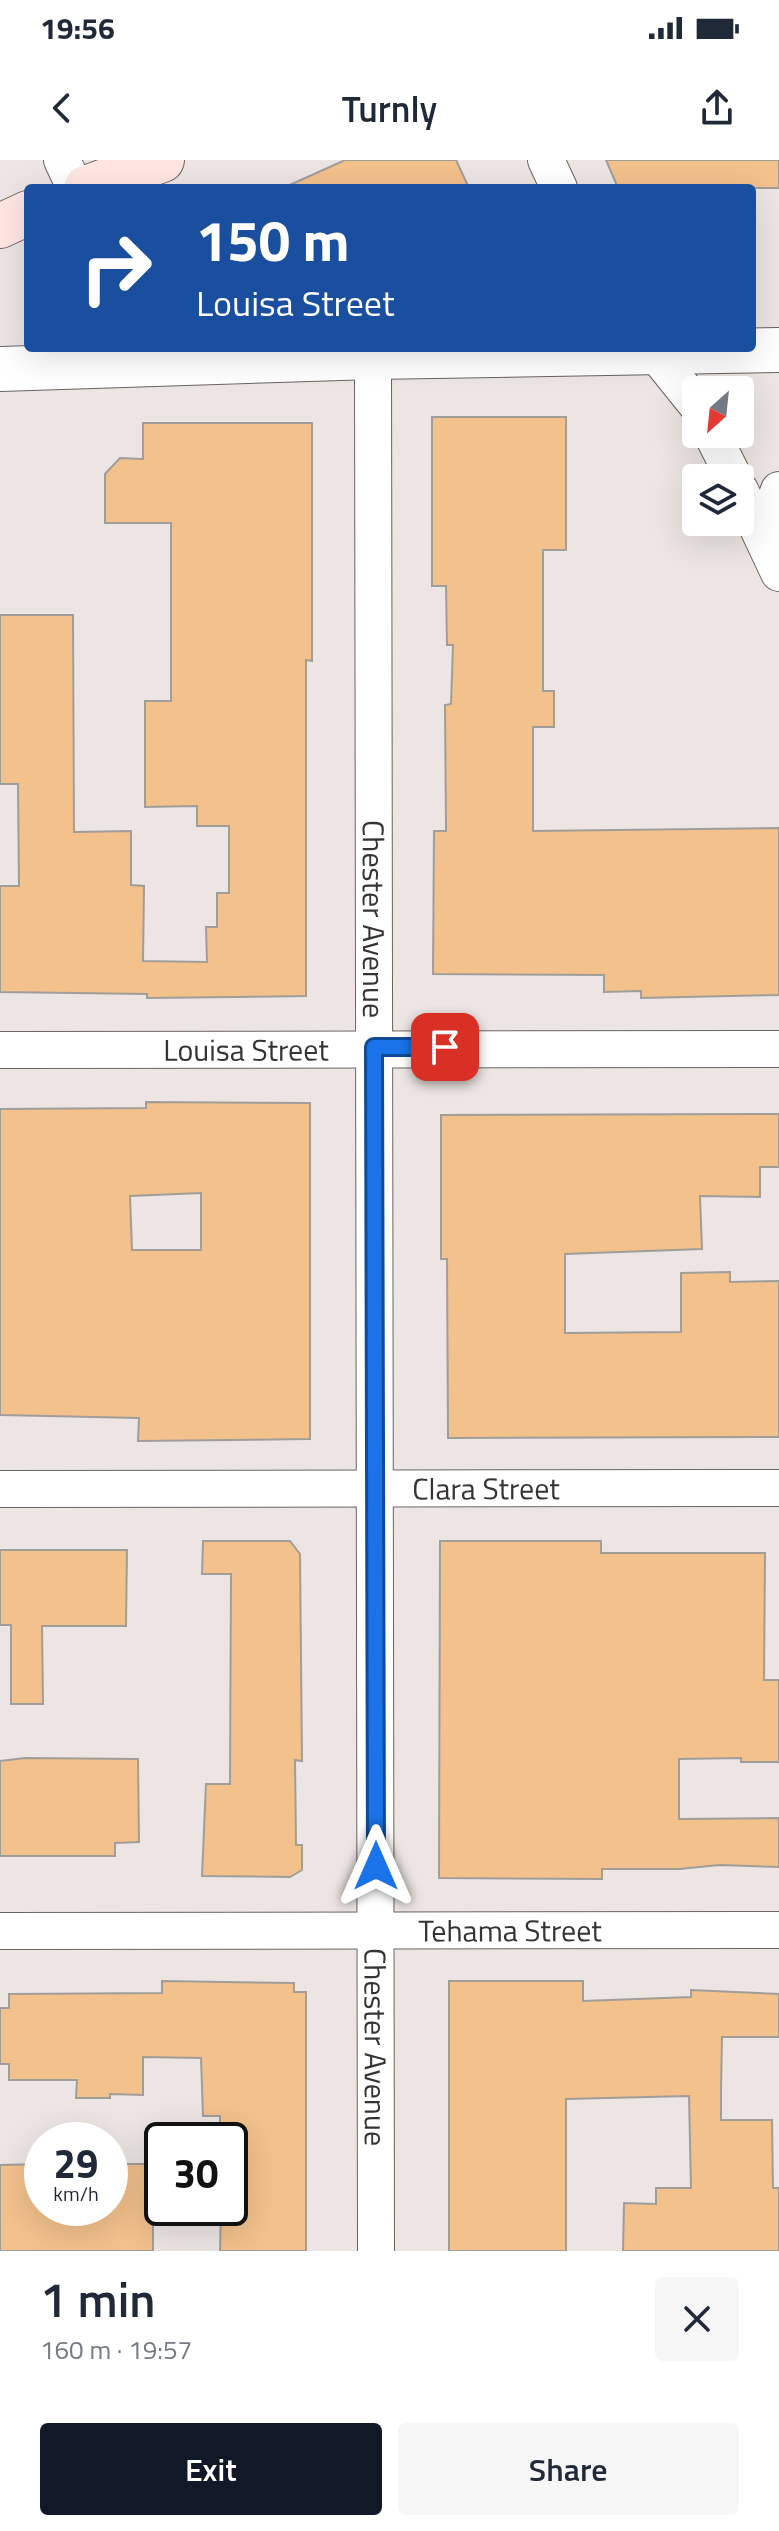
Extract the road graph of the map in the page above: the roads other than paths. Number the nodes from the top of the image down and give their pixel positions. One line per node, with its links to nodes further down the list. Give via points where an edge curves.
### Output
1 (62, 160): 4 (street)
2 (162, 160): 5 (main road)
3 (546, 160): 6 (street)
4 (73, 184)
5 (97, 184)
6 (557, 184)
7 (24, 215): 8 (main road)
8 (0, 226)
9 (756, 350): 10 (street)
10 (779, 350)
11 (547, 352): 14 (street)
12 (654, 352): 16 (street)
13 (152, 356): 14 (street); 15 (street)
14 (373, 357): 21 (street, Chester Avenue)
15 (0, 369)
16 (682, 386)
17 (779, 490): 19 (street)
18 (754, 519): 19 (street)
19 (762, 535): 20 (street)
20 (779, 573)
21 (374, 1047): 22 (street, Louisa Street); 23 (street, Louisa Street); 26 (street, Chester Avenue)
22 (779, 1049)
23 (0, 1050)
24 (779, 1488): 26 (street, Clara Street)
25 (0, 1489): 26 (street, Clara Street)
26 (375, 1489): 27 (street, Chester Avenue)
27 (376, 1930): 28 (street, Tehama Street); 29 (street, Tehama Street); 30 (street, Chester Avenue)
28 (779, 1930)
29 (0, 1931)
30 (376, 2251)

